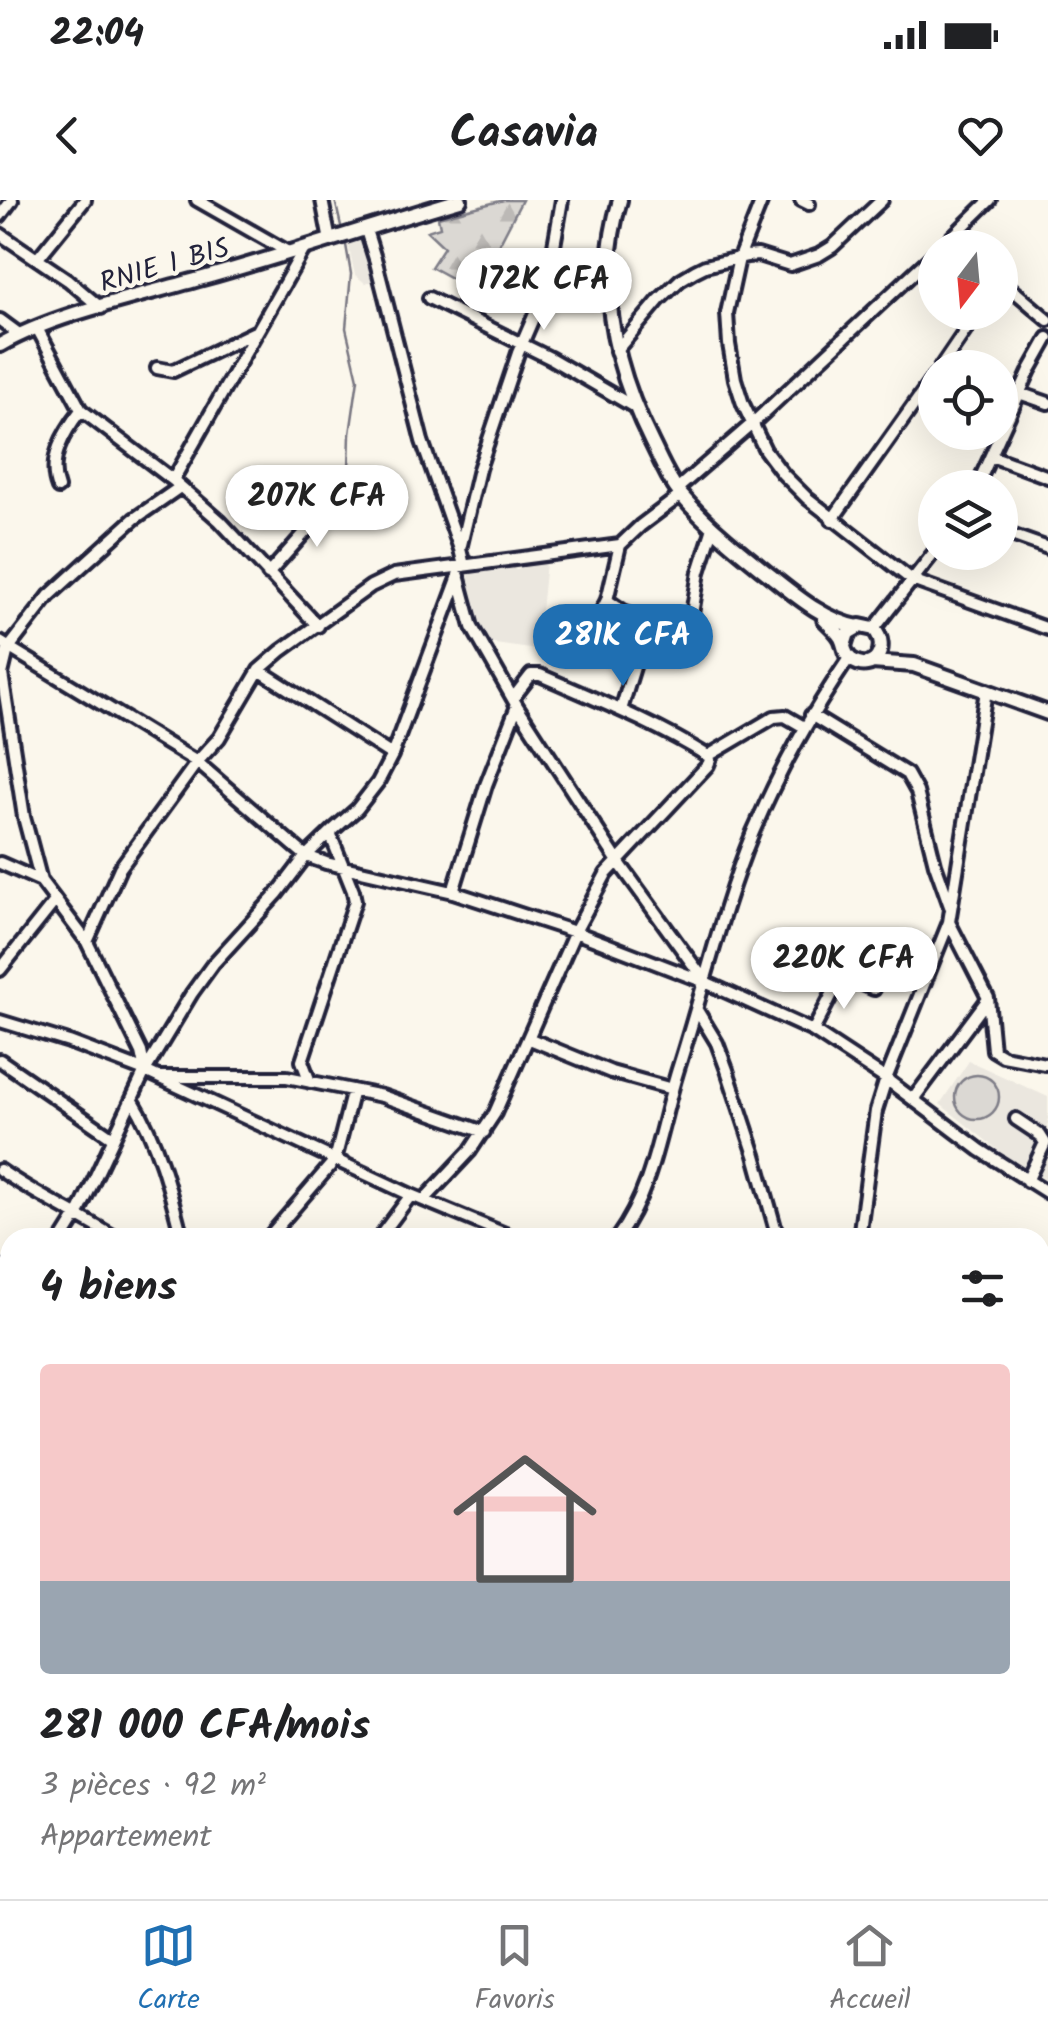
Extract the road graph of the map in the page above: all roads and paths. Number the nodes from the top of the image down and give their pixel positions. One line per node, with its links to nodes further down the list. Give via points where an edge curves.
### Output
1 (12, 200): 12 (street)
2 (85, 200): 18 (street)
3 (196, 200): 17 (street)
4 (322, 200): 16 (street)
5 (460, 200): 10 (main road, RNIE 1 BIS)
6 (562, 200): 30 (street, via 547,286)
7 (762, 200): 19 (street)
8 (882, 200): 19 (street, via 819,255 790,265 758,255)
9 (990, 200): 14 (street)
10 (437, 203): 13 (main road, RNIE 1 BIS)
11 (616, 203): 32 (main road, via 607,272)
12 (0, 216)
13 (366, 230): 16 (main road, RNIE 1 BIS); 52 (street, via 422,441)
14 (960, 230)
15 (0, 234): 18 (street)
16 (330, 241): 17 (main road, RNIE 1 BIS)
17 (298, 251): 23 (main road, RNIE 1 BIS); 27 (street)
18 (38, 258): 23 (street)
19 (739, 258): 32 (street, via 680,280); 39 (street, via 727,314 729,344)
20 (918, 270): 39 (street)
21 (1018, 295): 25 (street)
22 (429, 298): 30 (street)
23 (101, 308): 26 (main road, RNIE 1 BIS)
24 (0, 320): 28 (street)
25 (1048, 320)
26 (37, 328): 28 (main road, RNIE 1 BIS); 38 (street)
27 (258, 330): 33 (street, via 173,370); 43 (street)
28 (19, 334): 31 (main road, RNIE 1 BIS)
29 (1048, 338): 34 (street)
30 (522, 344): 37 (street); 52 (street, via 478,469)
31 (0, 345)
32 (616, 351): 37 (main road)
33 (157, 368)
34 (1019, 393): 36 (street); 40 (street)
35 (918, 399): 47 (street)
36 (1048, 403)
37 (636, 408): 45 (main road)
38 (81, 410): 43 (street); 44 (street, via 59,445)
39 (752, 424): 45 (street); 47 (street, via 784,474)
40 (991, 456): 41 (street); 42 (street)
41 (984, 470)
42 (1048, 477)
43 (176, 483): 55 (street); 64 (street, via 59,586)
44 (58, 488)
45 (679, 492): 48 (main road); 50 (street)
46 (335, 499): 55 (street)
47 (832, 520): 56 (street)
48 (713, 528): 58 (main road); 59 (street, via 698,572 690,632)
49 (1018, 537): 51 (street)
50 (620, 545): 53 (street); 57 (street)
51 (1048, 548)
52 (460, 549): 53 (street)
53 (460, 570): 60 (street, via 384,578); 71 (street, via 472,627); 76 (street)
54 (920, 570): 56 (street)
55 (268, 574): 60 (street)
56 (912, 580): 62 (street); 63 (street)
57 (608, 600): 59 (street); 66 (street)
58 (816, 610): 61 (main road); 65 (main road)
59 (648, 621): 72 (street)
60 (318, 626): 69 (street)
61 (858, 626): 63 (main road); 65 (main road, via 847,635)
62 (1048, 629)
63 (878, 633): 67 (main road, via 881,652); 68 (main road)
64 (4, 645): 78 (street); 84 (street, via 2,674 26,828)
65 (847, 652): 67 (main road, via 861,664); 74 (street)
66 (578, 656)
67 (872, 662): 68 (main road)
68 (914, 665): 70 (main road)
69 (258, 670): 76 (street); 78 (street, via 219,738)
70 (986, 691): 73 (main road); 87 (street)
71 (516, 701): 72 (street, via 534,674); 81 (street); 85 (street)
72 (621, 710): 77 (street)
73 (1048, 713)
74 (811, 715): 75 (street); 87 (street, via 907,774)
75 (804, 727): 77 (street, via 774,717); 92 (street, via 752,835)
76 (392, 755): 79 (street, via 357,809)
77 (708, 756): 81 (street, via 708,766)
78 (197, 762): 80 (street); 90 (street, via 120,868)
79 (332, 831): 80 (street); 83 (street)
80 (306, 856): 83 (street); 102 (street, via 203,977)
81 (617, 860): 89 (street); 92 (street)
82 (0, 862): 84 (street)
83 (343, 867): 85 (street); 100 (street, via 355,902)
84 (41, 881): 86 (street)
85 (453, 892): 89 (street)
86 (55, 901): 90 (street); 91 (street)
87 (950, 906): 88 (street)
88 (949, 922): 94 (street); 105 (street)
89 (576, 932): 92 (street); 98 (street)
90 (87, 942): 102 (street, via 142,1052)
91 (0, 970)
92 (706, 982): 95 (street); 97 (street)
93 (874, 989): 97 (street, via 841,977)
94 (988, 998): 101 (street, via 996,1053); 109 (street)
95 (697, 1010): 107 (street); 128 (street, via 727,1070)
96 (0, 1021): 102 (street)
97 (813, 1031): 105 (street)
98 (530, 1039): 107 (street); 112 (street)
99 (0, 1060): 113 (street)
100 (302, 1061): 103 (street); 106 (street)
101 (1045, 1064)
102 (145, 1071): 104 (street); 110 (street)
103 (287, 1076): 104 (street); 106 (street)
104 (158, 1077): 114 (street)
105 (886, 1078): 109 (street); 129 (street)
106 (310, 1082): 108 (street)
107 (672, 1089): 127 (street, via 652,1171)
108 (353, 1090): 112 (street); 114 (street)
109 (914, 1098): 116 (street)
110 (132, 1099): 113 (street); 123 (street, via 151,1136)
111 (1016, 1120): 116 (street, via 1045,1143)
112 (484, 1132): 119 (street)
113 (113, 1138): 120 (street)
114 (335, 1160): 118 (street); 124 (street)
115 (0, 1170): 120 (street)
116 (1027, 1181): 117 (street)
117 (1048, 1193)
118 (411, 1195): 119 (street); 125 (street)
119 (424, 1200): 126 (street)
120 (78, 1214): 121 (street); 122 (street)
121 (69, 1228)
122 (100, 1228)
123 (179, 1228)
124 (277, 1228)
125 (387, 1228)
126 (491, 1228)
127 (624, 1228)
128 (775, 1228)
129 (860, 1228)

